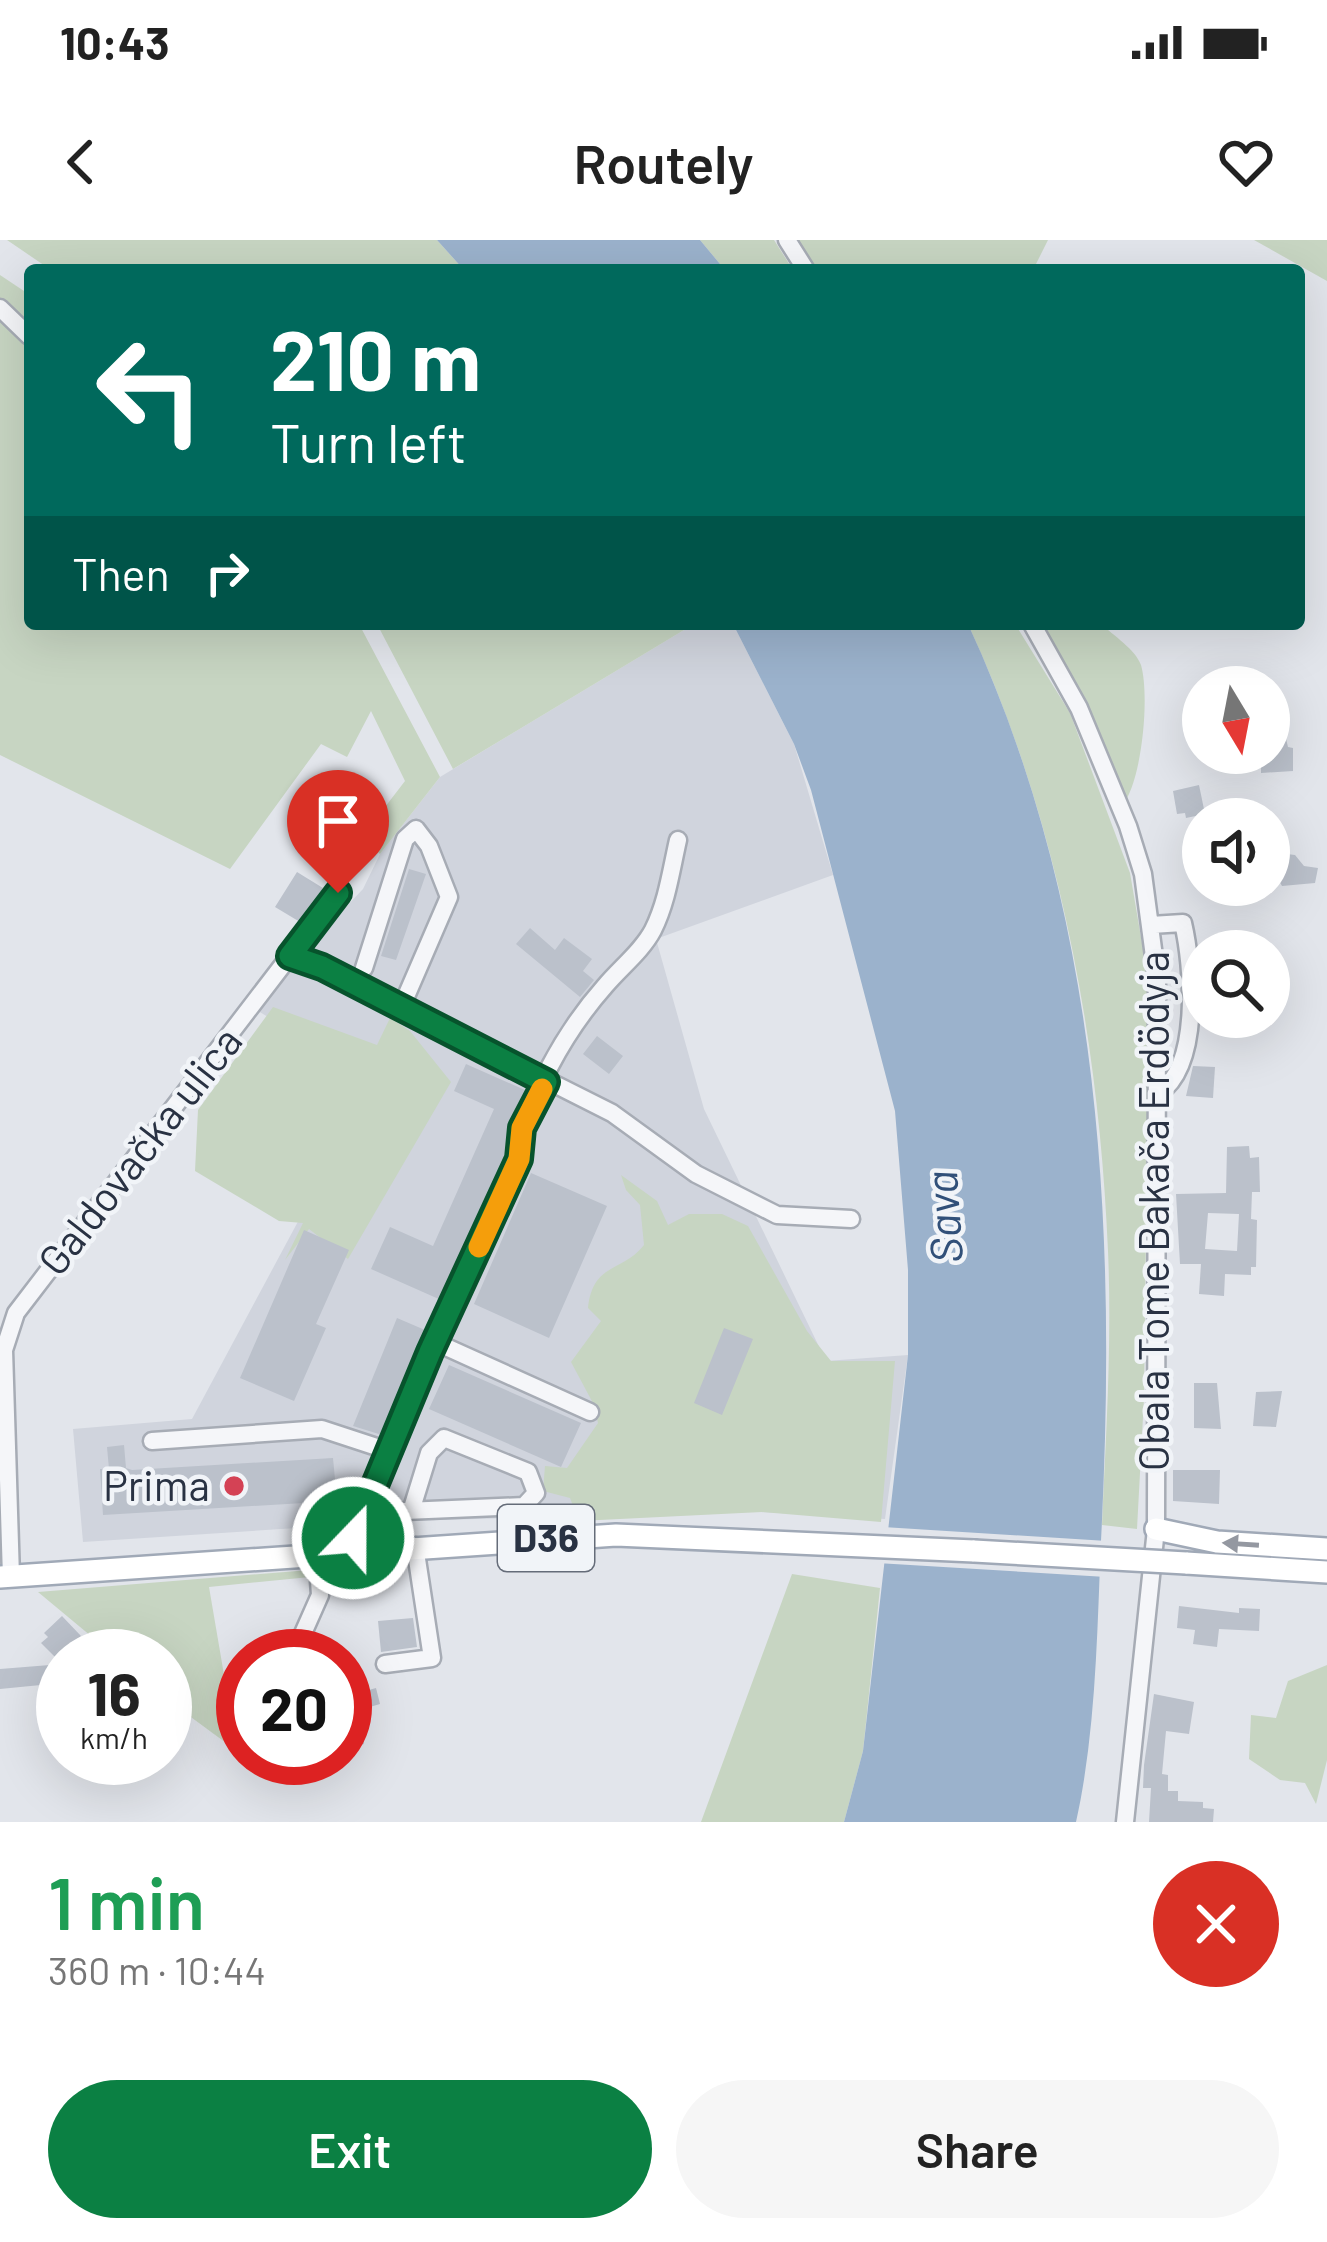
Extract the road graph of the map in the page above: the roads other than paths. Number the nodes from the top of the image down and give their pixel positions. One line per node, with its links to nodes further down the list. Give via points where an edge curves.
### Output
1 (0, 308): 2 (street)
2 (24, 331)
3 (1035, 630): 6 (street, Obala Tome Bakača Erdödyja, via 1106,768 1143,874)
4 (678, 840): 10 (street, via 650,935 600,990)
5 (338, 893): 7 (street, Galdovačka ulica)
6 (1151, 925): 11 (street, Obala Tome Bakača Erdödyja); 11 (street, via 1183,923 1193,987 1182,1053)
7 (290, 956): 9 (street); 26 (street, Galdovačka ulica, via 16,1312 4,1350)
8 (364, 968): 9 (street, via 405,839 416,830 449,897)
9 (401, 1008): 10 (street)
10 (546, 1082): 12 (street, via 612,1112 696,1174 777,1215); 13 (street)
11 (1159, 1094): 20 (street, Obala Tome Bakača Erdödyja)
12 (851, 1219)
13 (435, 1342): 14 (street); 16 (street)
14 (590, 1412)
15 (152, 1441): 16 (street, via 322,1429)
16 (389, 1450): 18 (street)
17 (412, 1508): 17 (street, via 429,1454 443,1438 527,1472 536,1493 524,1506); 18 (street)
18 (364, 1512): 19 (street); 23 (street)
19 (312, 1516)
20 (1156, 1529): 22 (main road, one-way to 20); 29 (street, Obala Tome Bakača Erdödyja)
21 (415, 1546): 23 (main road, Galdovačka ulica / D36); 25 (main road, Galdovačka ulica / D36, bridge, via 616,1535 744,1538); 28 (street, via 432,1658)
22 (1327, 1549)
23 (348, 1551): 24 (main road, Galdovačka ulica / D36)
24 (317, 1553): 26 (main road, Galdovačka ulica / D36); 27 (street, via 320,1595)
25 (1327, 1572)
26 (6, 1577)
27 (305, 1629)
28 (385, 1664)
29 (1124, 1822)

